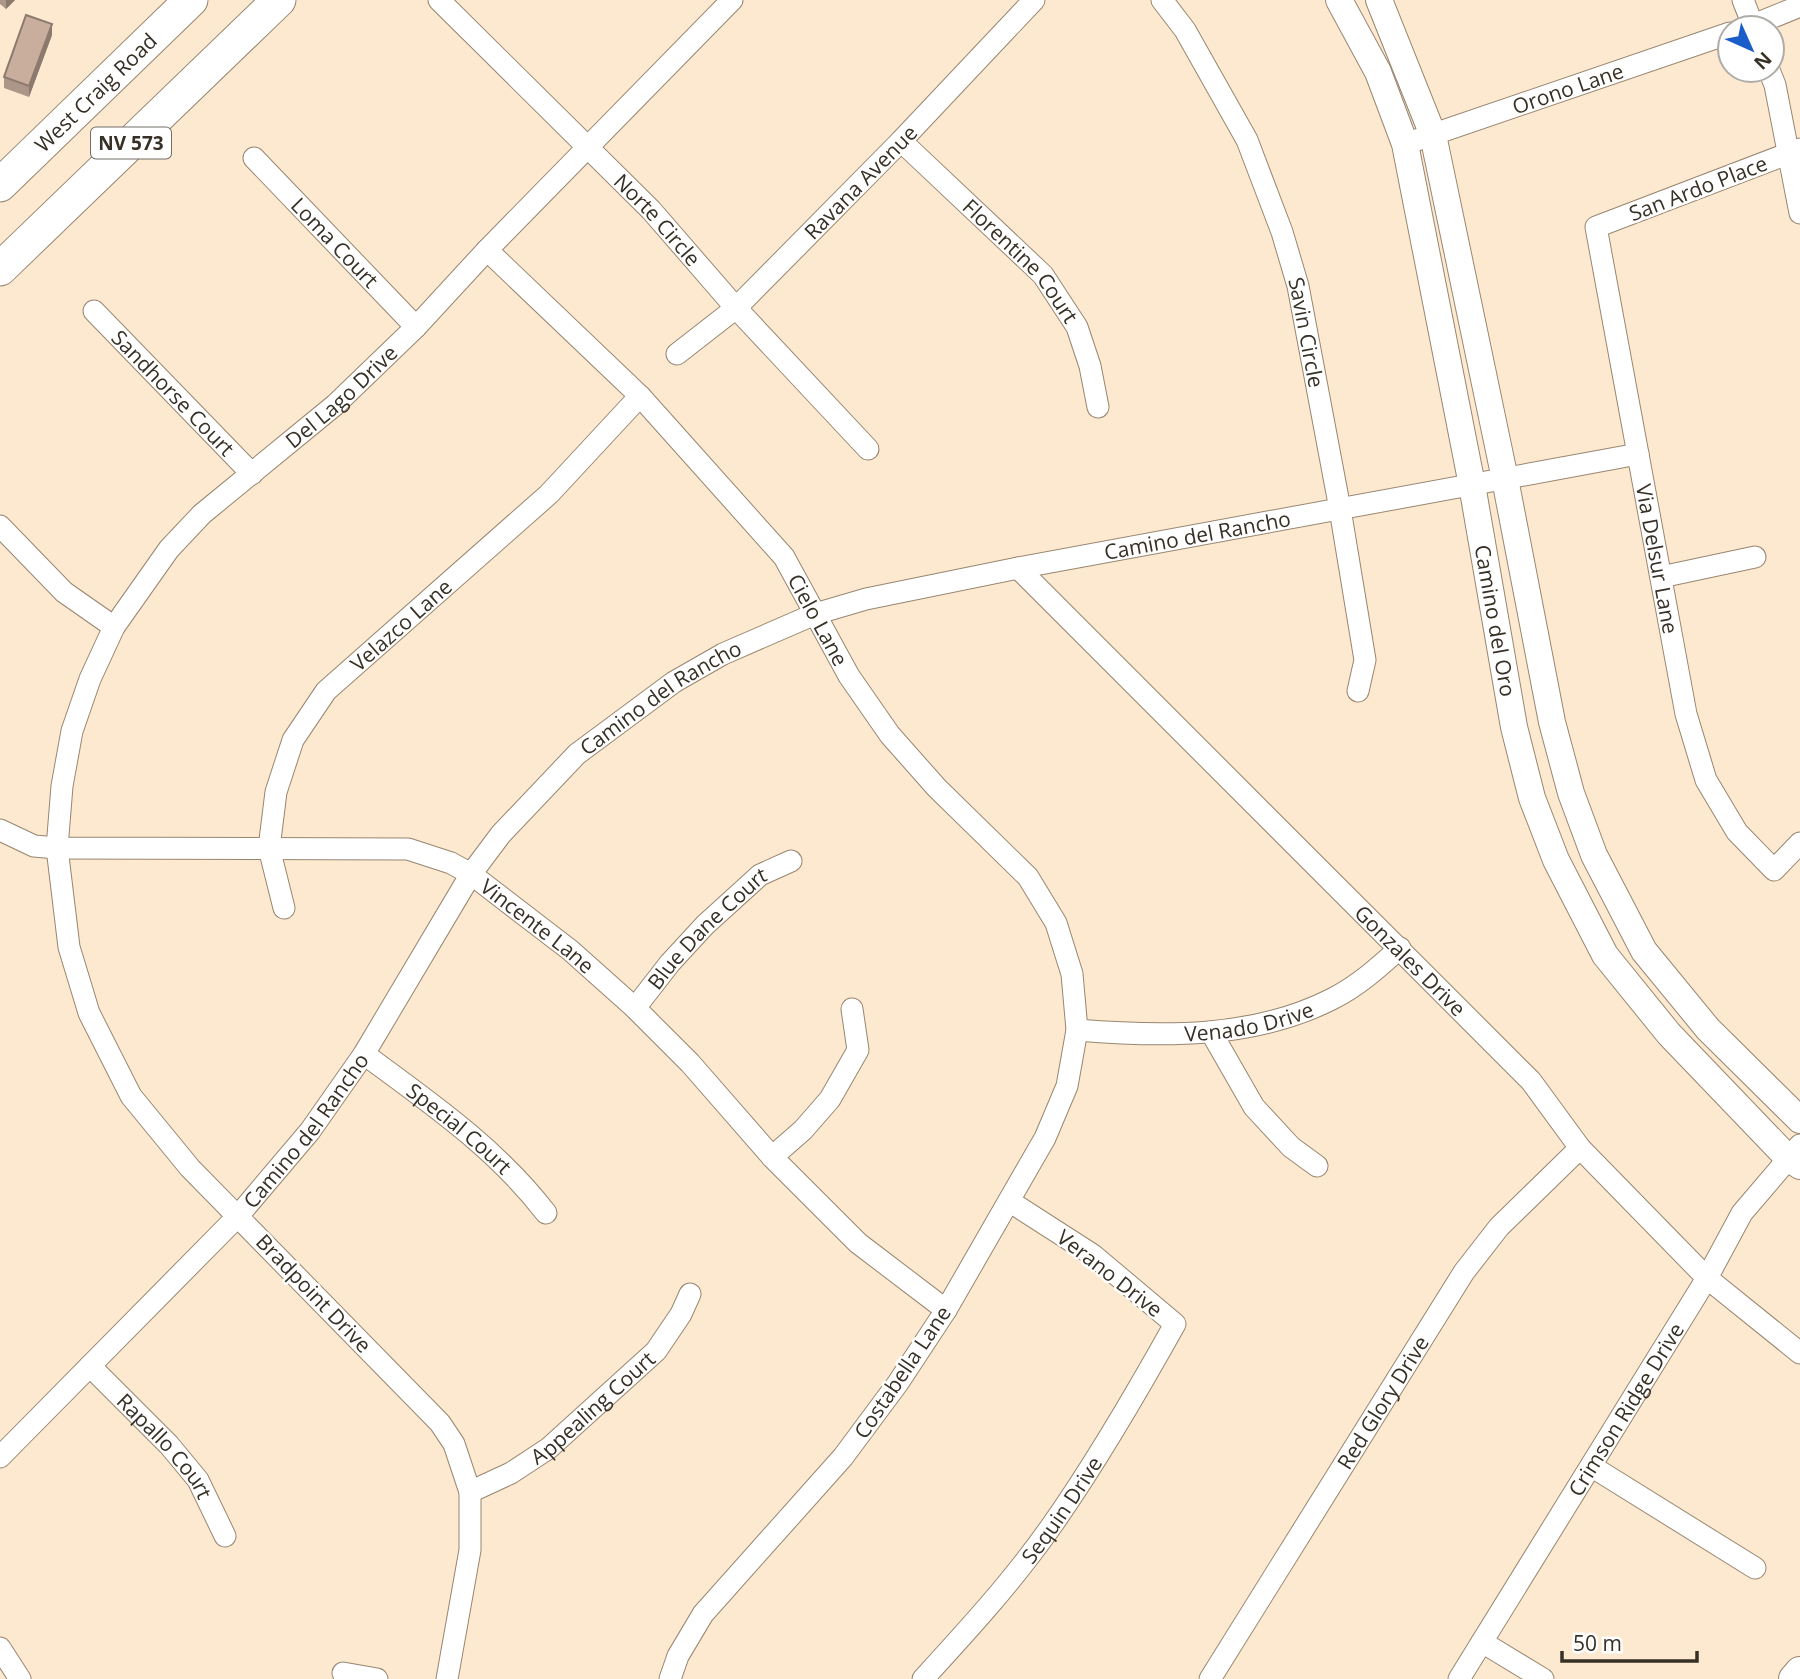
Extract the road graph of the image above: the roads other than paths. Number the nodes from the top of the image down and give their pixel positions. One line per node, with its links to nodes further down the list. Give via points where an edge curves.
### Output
1 (191, 0): 19 (main road, West Craig Road / NV 573)
2 (279, 0): 23 (main road, NV 573)
3 (439, 0): 16 (street, Norte Circle)
4 (732, 0): 16 (street, Del Lago Drive)
5 (1034, 0): 14 (street, Ravana Avenue)
6 (1163, 0): 35 (street, Savin Circle, via 1247,140 1282,232 1298,286)
7 (1339, 0): 15 (street, Camino del Oro, via 1378,72)
8 (1379, 0): 13 (street, Camino del Oro)
9 (1800, 6): 10 (street)
10 (1781, 14)
11 (1716, 38): 13 (street, Orono Lane)
12 (1775, 84): 17 (street)
13 (1433, 135): 15 (street, Orono Lane); 33 (street, Camino del Oro)
14 (901, 141): 24 (street, Ravana Avenue); 29 (street, Florentine Court, via 1043,275 1077,327)
15 (1405, 144): 34 (street, Camino del Oro)
16 (587, 146): 22 (street, Del Lago Drive); 24 (street, Norte Circle, via 651,210)
17 (1794, 152): 20 (street); 21 (street, San Ardo Place)
18 (254, 158): 26 (street, Loma Court)
19 (0, 185)
20 (1800, 212)
21 (1596, 227): 31 (street, Via Delsur Lane)
22 (487, 250): 26 (street, Del Lago Drive); 28 (street, Cielo Lane)
23 (0, 269)
24 (736, 309): 27 (street, Ravana Avenue); 30 (street, Norte Circle)
25 (94, 311): 32 (street, Sandhorse Court)
26 (416, 327): 32 (street, Del Lago Drive, via 335,405)
27 (677, 354)
28 (640, 396): 40 (street, Cielo Lane, via 784,557); 46 (street, Velazco Lane, via 549,494 326,691 293,740 275,793)
29 (1098, 407)
30 (868, 449)
31 (1638, 454): 33 (street, Camino del Rancho); 39 (street, Via Delsur Lane)
32 (252, 474): 41 (street, Del Lago Drive, via 202,514 169,549)
33 (1506, 479): 34 (street, Camino del Rancho); 56 (street, Camino del Oro, via 1552,722 1594,855 1644,951 1708,1029)
34 (1472, 485): 35 (street, Camino del Rancho); 58 (street, Camino del Oro, via 1514,727 1532,798 1556,860 1605,956 1669,1034)
35 (1340, 509): 38 (street, Camino del Rancho); 42 (street, Savin Circle, via 1365,660)
36 (0, 526): 41 (street, via 64,593)
37 (1755, 557): 39 (street)
38 (1018, 568): 40 (street, Camino del Rancho, via 866,599); 50 (street, Gonzales Drive)
39 (1661, 578): 44 (street, Via Delsur Lane, via 1686,714 1706,780 1737,832 1774,870)
40 (816, 614): 48 (street, Camino del Rancho, via 723,654 674,682 577,754 501,834); 53 (street, Cielo Lane, via 849,676 890,735 1028,877 1056,923 1072,974)
41 (114, 626): 45 (street, Del Lago Drive, via 72,731)
42 (1358, 691)
43 (0, 830): 45 (street, Vincente Lane, via 34,846)
44 (1800, 843)
45 (57, 848): 46 (street, Vincente Lane); 63 (street, Bradpoint Drive, via 69,947 89,1013 131,1096 190,1168)
46 (269, 848): 48 (street, Vincente Lane, via 408,849); 49 (street, Velazco Lane)
47 (791, 861): 51 (street, Blue Dane Court, via 760,875 705,925)
48 (471, 873): 51 (street, Vincente Lane); 55 (street, Camino del Rancho)
49 (284, 908)
50 (1400, 948): 54 (street, Venado Drive, via 1367,977 1298,1014); 57 (street, Gonzales Drive, via 1531,1081)
51 (635, 1008): 59 (street, Vincente Lane)
52 (852, 1009): 59 (street, via 858,1051 830,1099)
53 (1076, 1030): 54 (street, Venado Drive, via 1143,1035); 61 (street, Costabella Lane, via 1067,1086 1045,1138)
54 (1211, 1032): 60 (street, via 1254,1107 1290,1146)
55 (365, 1054): 62 (street, Special Court, via 472,1135); 63 (street, Camino del Rancho, via 310,1131)
56 (1800, 1120)
57 (1580, 1148): 64 (street, Gonzales Drive); 84 (street, Red Glory Drive, via 1499,1227 1464,1272)
58 (1796, 1156): 64 (street, Crimson Ridge Drive, via 1742,1213)
59 (772, 1157): 66 (street, Vincente Lane, via 858,1243)
60 (1317, 1166)
61 (1009, 1201): 66 (street, Costabella Lane); 67 (street, Verano Drive, via 1093,1255)
62 (546, 1213)
63 (238, 1216): 69 (street, Camino del Rancho); 72 (street, Bradpoint Drive, via 440,1423 454,1444)
64 (1707, 1278): 68 (street, Gonzales Drive); 71 (street, Crimson Ridge Drive)
65 (690, 1294): 72 (street, Appealing Court, via 656,1351 549,1448 512,1473)
66 (946, 1310): 82 (street, Costabella Lane, via 843,1457 703,1614)
67 (1175, 1324): 83 (street, Sequin Drive, via 1122,1418 1049,1530 983,1614)
68 (1800, 1353)
69 (90, 1366): 70 (street, Camino del Rancho); 73 (street, Rapallo Court, via 198,1480)
70 (0, 1457)
71 (1591, 1466): 74 (street); 75 (street, Crimson Ridge Drive)
72 (470, 1492): 81 (street, Bradpoint Drive, via 470,1549)
73 (225, 1536)
74 (1755, 1568)
75 (1482, 1642): 85 (street, Crimson Ridge Drive); 86 (street)
76 (0, 1648): 79 (street)
77 (1800, 1672): 87 (main road)
78 (343, 1673): 80 (street)
79 (20, 1679)
80 (377, 1679)
81 (447, 1679)
82 (670, 1679)
83 (923, 1679)
84 (1210, 1679)
85 (1459, 1679)
86 (1543, 1679)
87 (1794, 1679)

